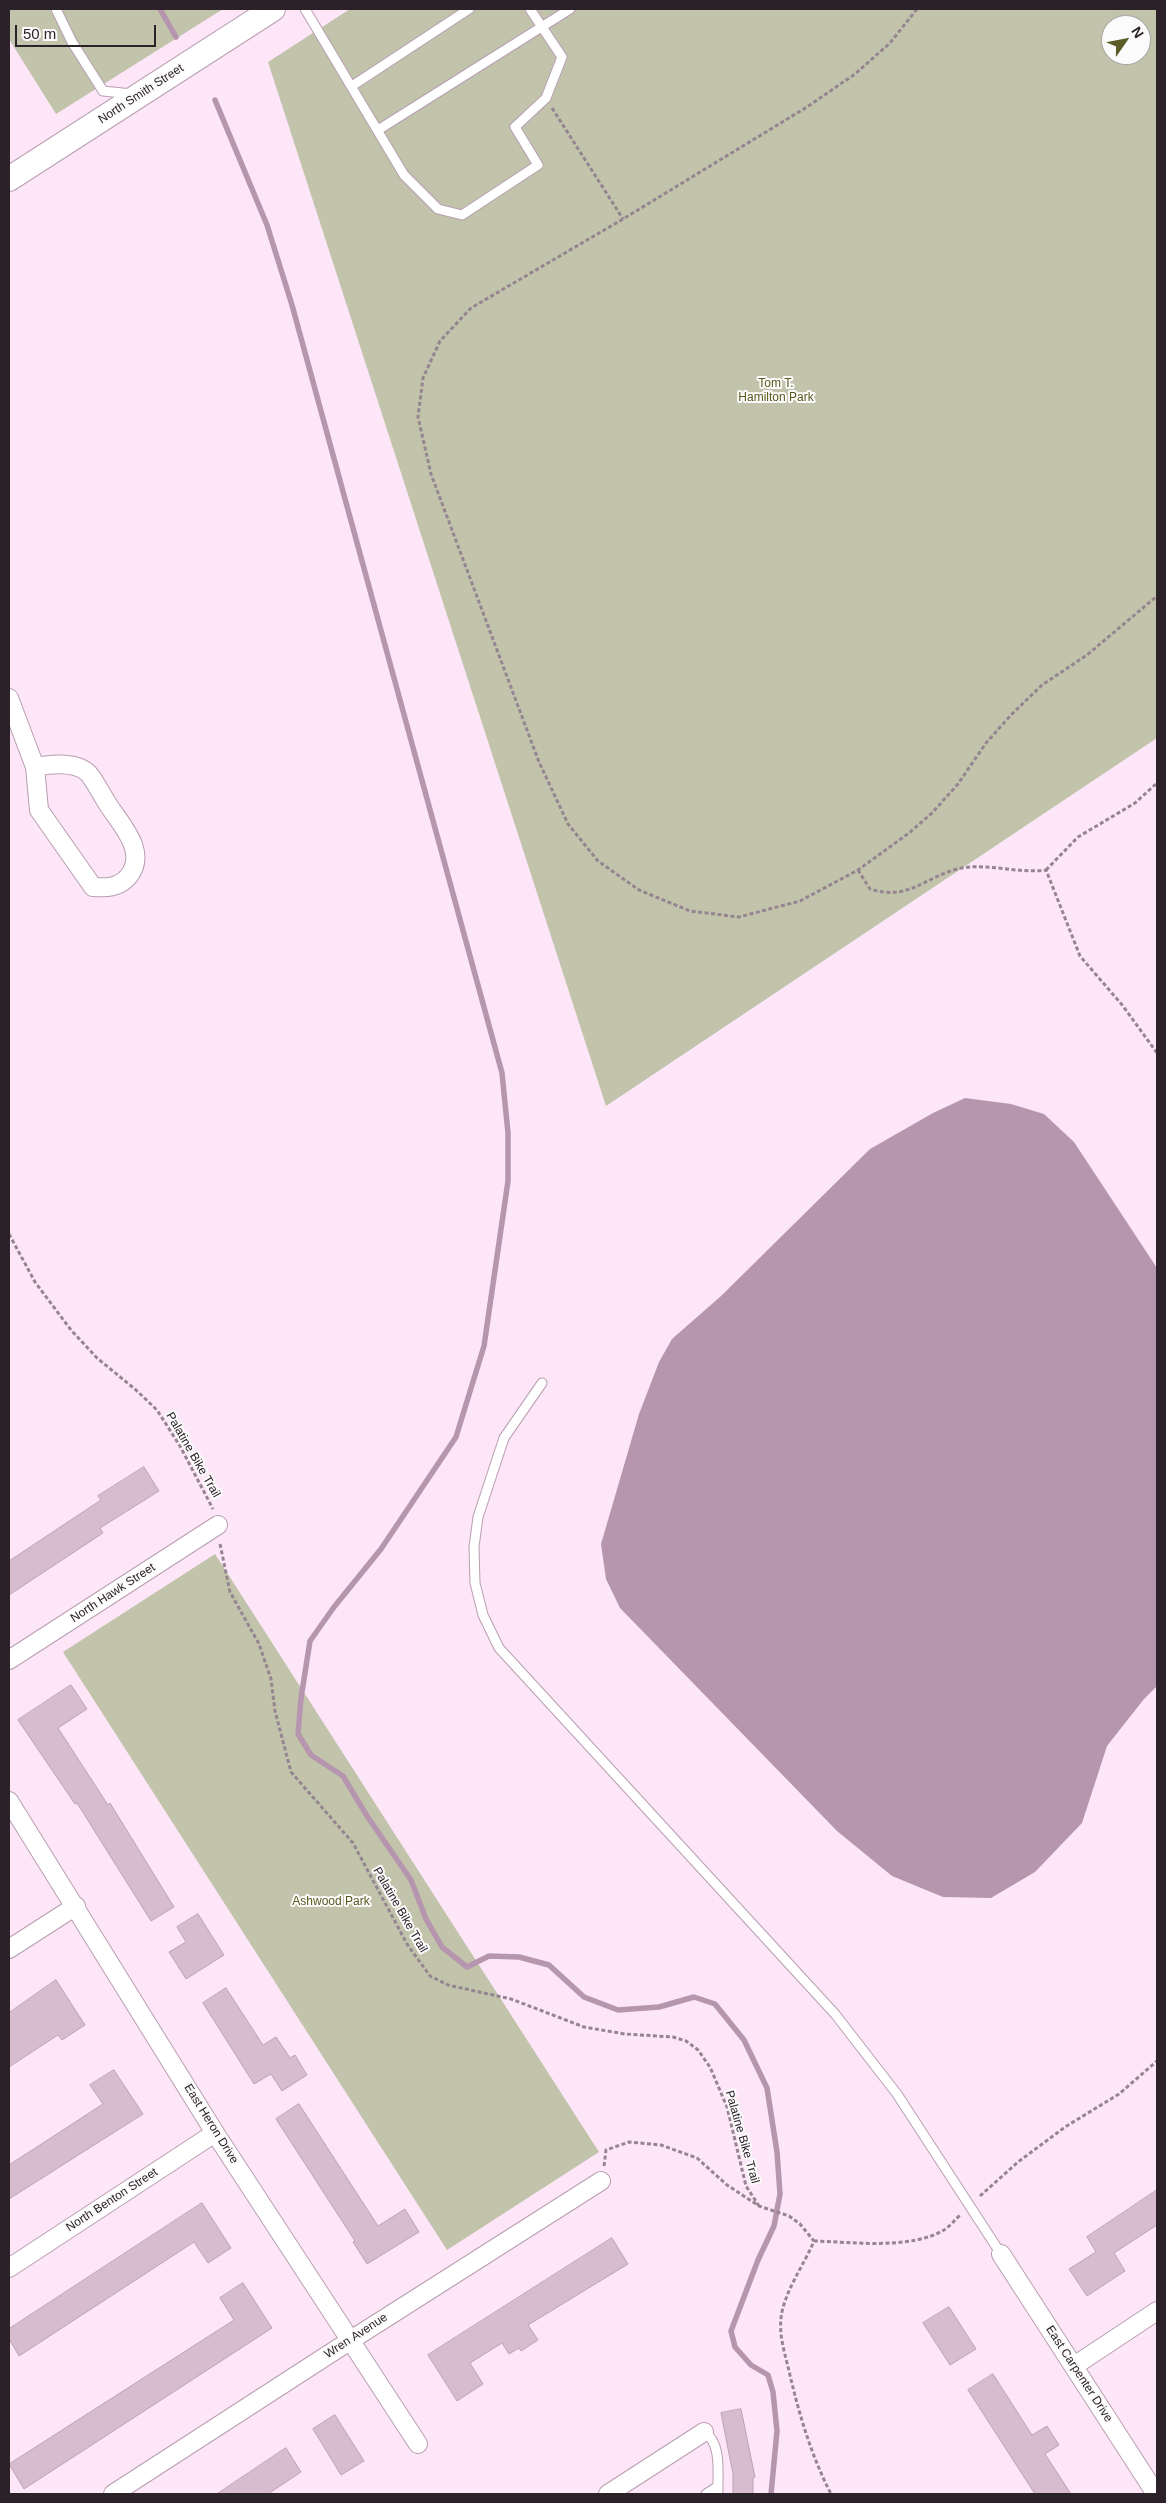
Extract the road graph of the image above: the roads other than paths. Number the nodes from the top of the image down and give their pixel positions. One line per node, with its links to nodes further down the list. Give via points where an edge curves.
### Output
1 (56, 9): 9 (lane, via 72,42 103,91)
2 (273, 9): 9 (street, North Smith Street)
3 (306, 9): 8 (lane)
4 (469, 9): 8 (lane)
5 (530, 9): 7 (lane)
6 (570, 9): 7 (lane)
7 (542, 27): 10 (lane); 10 (lane, via 562,57 546,98 515,127 538,165 462,215 438,209 404,175)
8 (352, 86): 10 (lane)
9 (139, 95): 11 (street, North Smith Street)
10 (378, 130)
11 (9, 180)
12 (9, 698): 13 (street)
13 (36, 766): 13 (street, via 74,766 87,773 133,842 137,856 134,869 124,881 110,888 93,887 39,810)
14 (542, 1383): 22 (lane, via 504,1438 478,1517 474,1547 475,1583 483,1615 499,1648 835,2014 897,2094)
15 (218, 1525): 16 (street, North Hawk Street)
16 (9, 1660)
17 (9, 1801): 18 (street, East Heron Drive)
18 (76, 1906): 19 (street); 20 (street, East Heron Drive)
19 (9, 1949)
20 (215, 2133): 23 (street, North Benton Street); 25 (street, East Heron Drive)
21 (601, 2181): 25 (street, Wren Avenue)
22 (1001, 2254): 26 (street, East Carpenter Drive)
23 (9, 2268)
24 (1157, 2311): 26 (street)
25 (351, 2340): 28 (street, East Heron Drive); 30 (street, Wren Avenue)
26 (1074, 2366): 33 (street, East Carpenter Drive)
27 (704, 2432): 29 (lane, via 717,2451); 31 (street)
28 (418, 2444)
29 (717, 2490): 32 (lane)
30 (113, 2494)
31 (608, 2494)
32 (706, 2494)
33 (1156, 2494)

